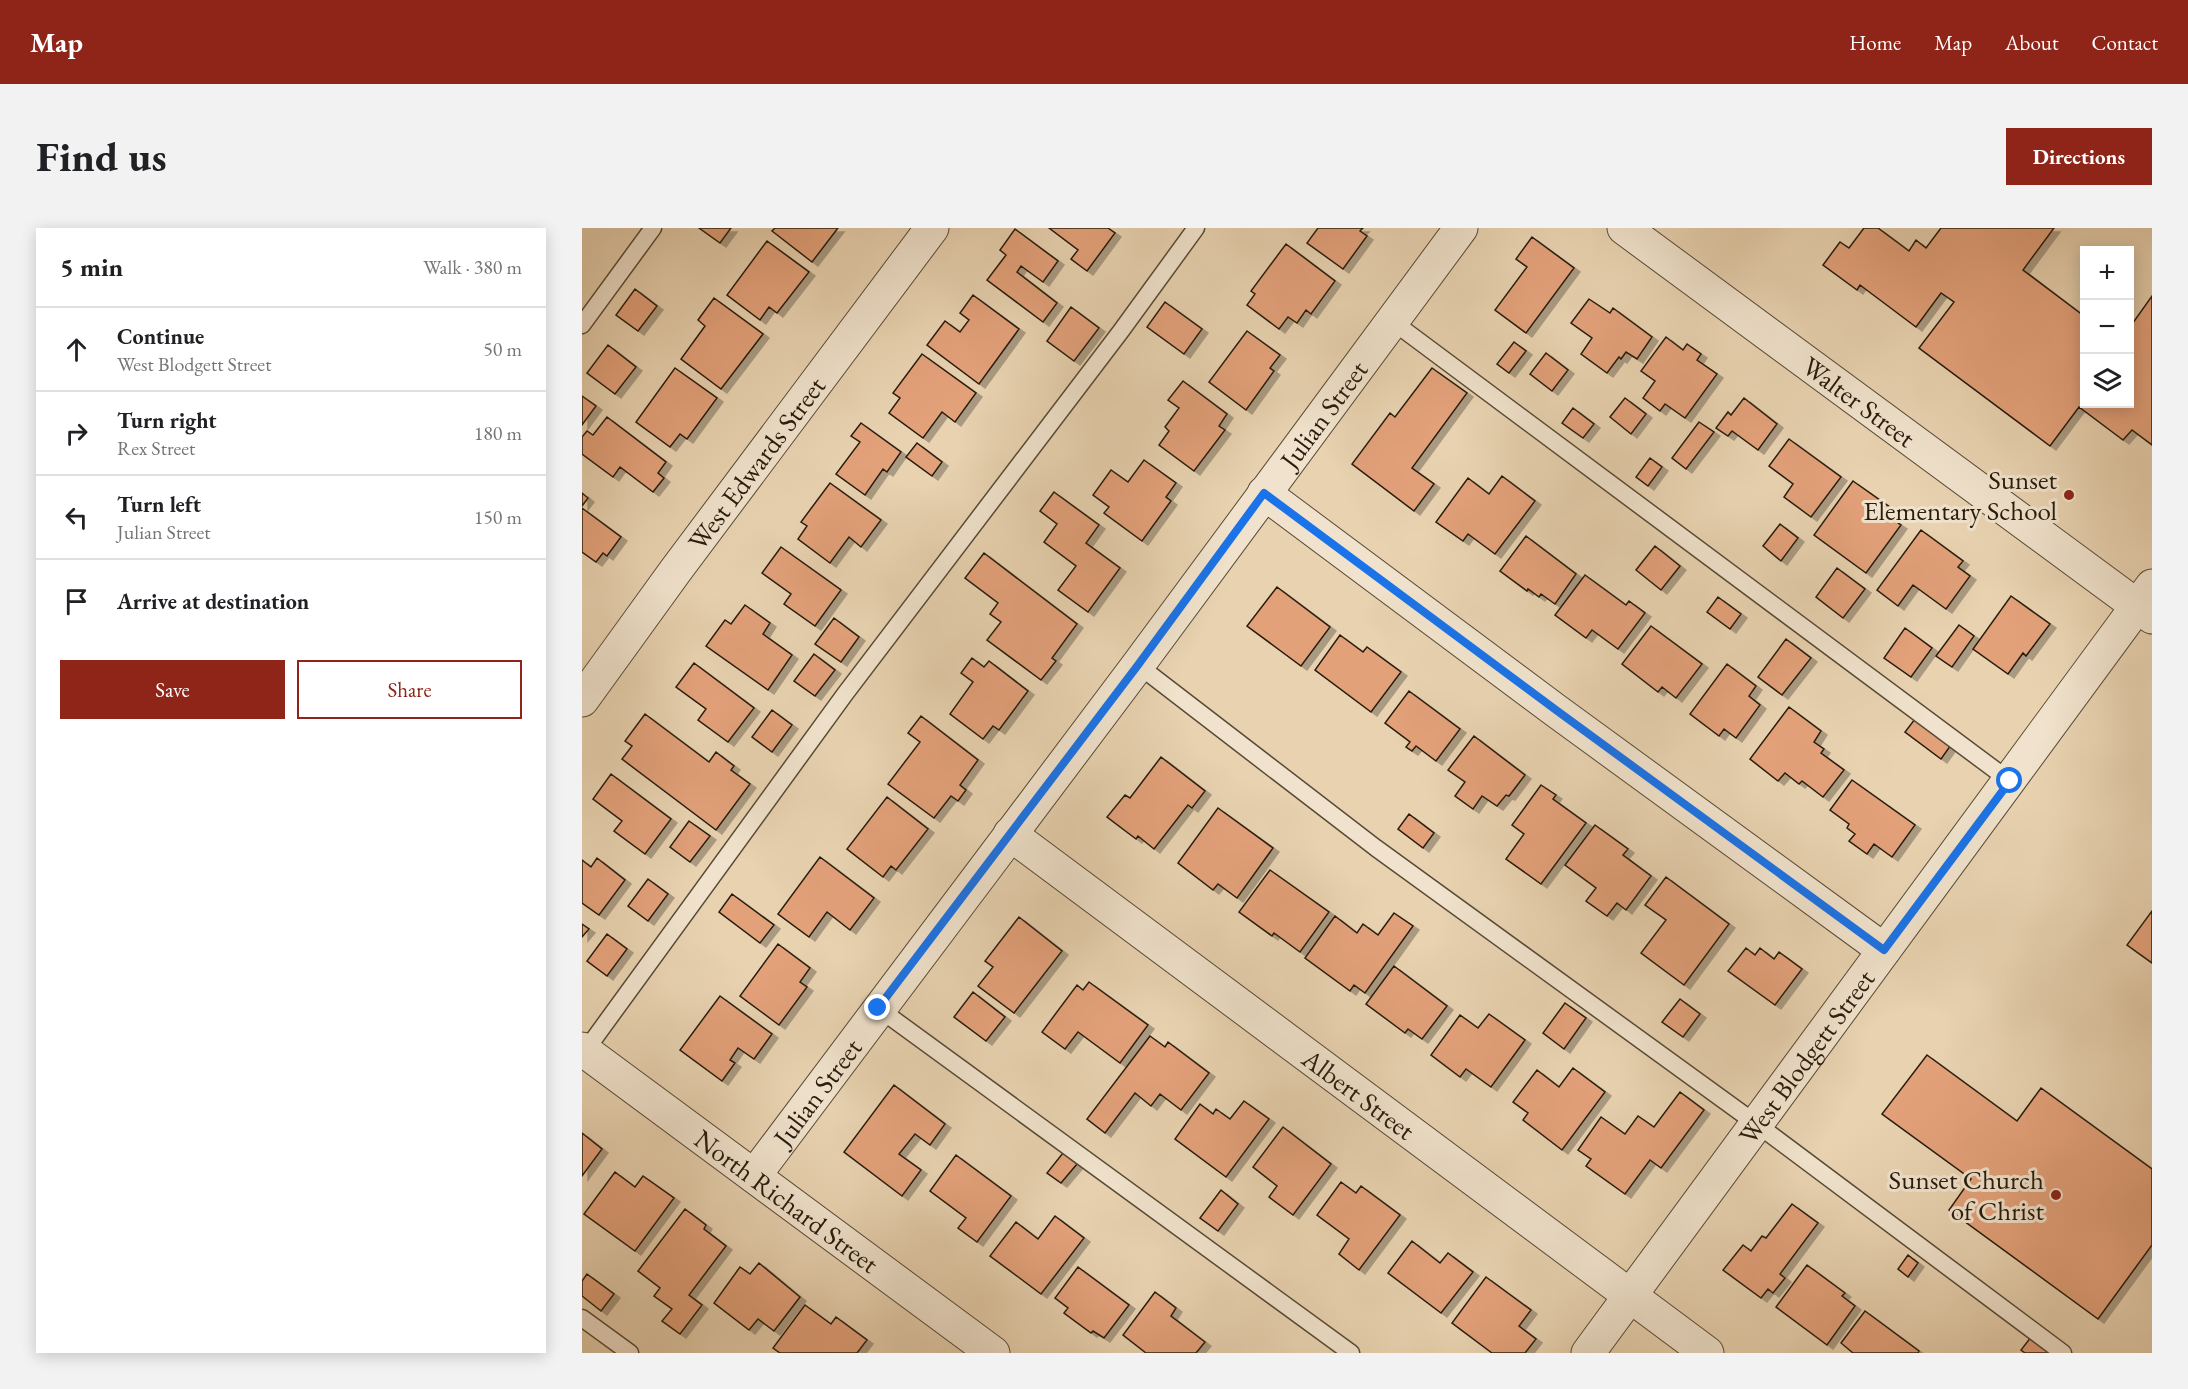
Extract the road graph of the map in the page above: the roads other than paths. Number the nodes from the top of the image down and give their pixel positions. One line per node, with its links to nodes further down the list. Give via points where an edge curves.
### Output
1 (653, 228): 7 (lane)
2 (932, 228): 11 (street, West Edwards Street)
3 (1196, 228): 16 (lane, via 845,694)
4 (1461, 228): 6 (street, Julian Street)
5 (1624, 228): 9 (street, Walter Street)
6 (1392, 321): 8 (street, Julian Street); 12 (lane)
7 (582, 325)
8 (1264, 493): 10 (street, Julian Street); 14 (street)
9 (2147, 603): 12 (street, West Blodgett Street)
10 (1138, 665): 13 (street, Julian Street); 17 (lane, via 1376,848)
11 (582, 700)
12 (2010, 781): 14 (street, West Blodgett Street)
13 (1010, 834): 15 (street, Julian Street); 19 (street, Albert Street)
14 (1884, 950): 17 (street, West Blodgett Street)
15 (878, 1008): 18 (street, Julian Street); 23 (lane)
16 (583, 1051): 18 (street, North Richard Street)
17 (1758, 1125): 19 (street, West Blodgett Street); 26 (lane)
18 (754, 1176): 22 (street, North Richard Street)
19 (1630, 1296): 24 (street, West Blodgett Street); 25 (street, Albert Street)
20 (582, 1318): 21 (lane)
21 (630, 1353)
22 (993, 1353)
23 (1351, 1353)
24 (1588, 1353)
25 (1707, 1353)
26 (2063, 1353)

